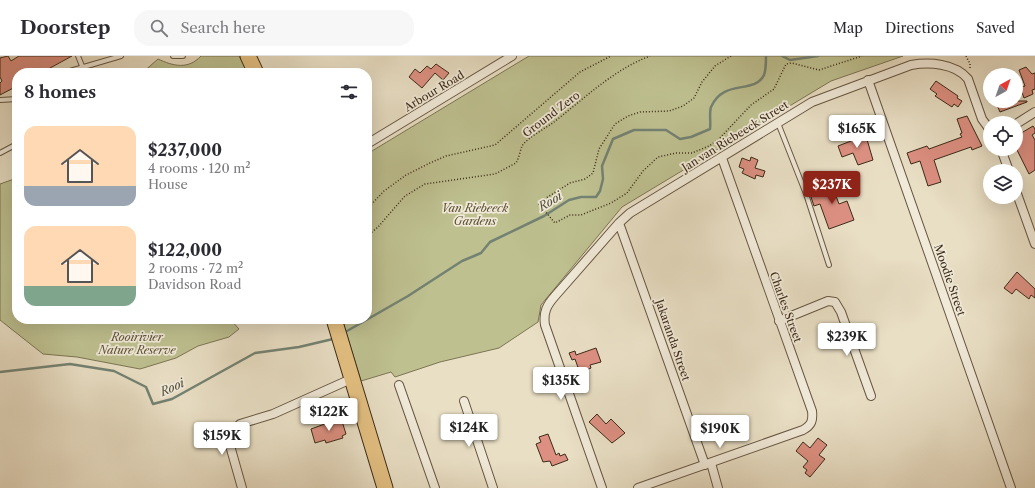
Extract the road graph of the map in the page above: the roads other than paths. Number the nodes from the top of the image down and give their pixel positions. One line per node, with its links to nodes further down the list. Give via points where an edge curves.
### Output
1 (78, 56): 8 (lane)
2 (121, 56): 8 (lane)
3 (173, 56): 4 (lane)
4 (183, 56)
5 (248, 56): 10 (highway)
6 (255, 56): 11 (highway)
7 (512, 56): 19 (street, Arbour Road)
8 (82, 66): 9 (lane)
9 (77, 68)
10 (254, 68)
11 (260, 68)
12 (868, 80): 16 (street, Jan van Riebeeck Street, via 911,65 953,68 969,83); 18 (street, Jan van Riebeeck Street, via 825,96); 41 (street, Moodie Street)
13 (12, 99): 14 (lane)
14 (0, 100)
15 (1035, 112): 17 (street)
16 (983, 120)
17 (1023, 120)
18 (778, 123): 22 (street, Jan van Riebeeck Street); 26 (lane, via 806,194)
19 (372, 141)
20 (12, 146): 21 (lane)
21 (0, 152)
22 (722, 158): 24 (street, Jan van Riebeeck Street, via 630,213); 27 (street, Charles Street)
23 (1021, 204): 25 (street)
24 (619, 223): 33 (street, Jakaranda Street); 38 (street, Jan van Riebeeck Street, via 555,296 545,311 545,325)
25 (1035, 244)
26 (829, 265)
27 (779, 321): 31 (street, via 830,301 835,302 841,312); 33 (street, Charles Street, via 812,411 812,421 803,430)
28 (335, 324): 29 (highway)
29 (351, 379): 34 (street, via 273,414 240,424 234,429 228,442); 35 (highway)
30 (399, 385): 36 (street)
31 (871, 396)
32 (464, 401): 37 (street)
33 (708, 464): 39 (street, Charles Street); 40 (street, Jakaranda Street)
34 (242, 488)
35 (385, 488)
36 (435, 488)
37 (493, 488)
38 (602, 488)
39 (638, 488)
40 (718, 488)
41 (1011, 488)

